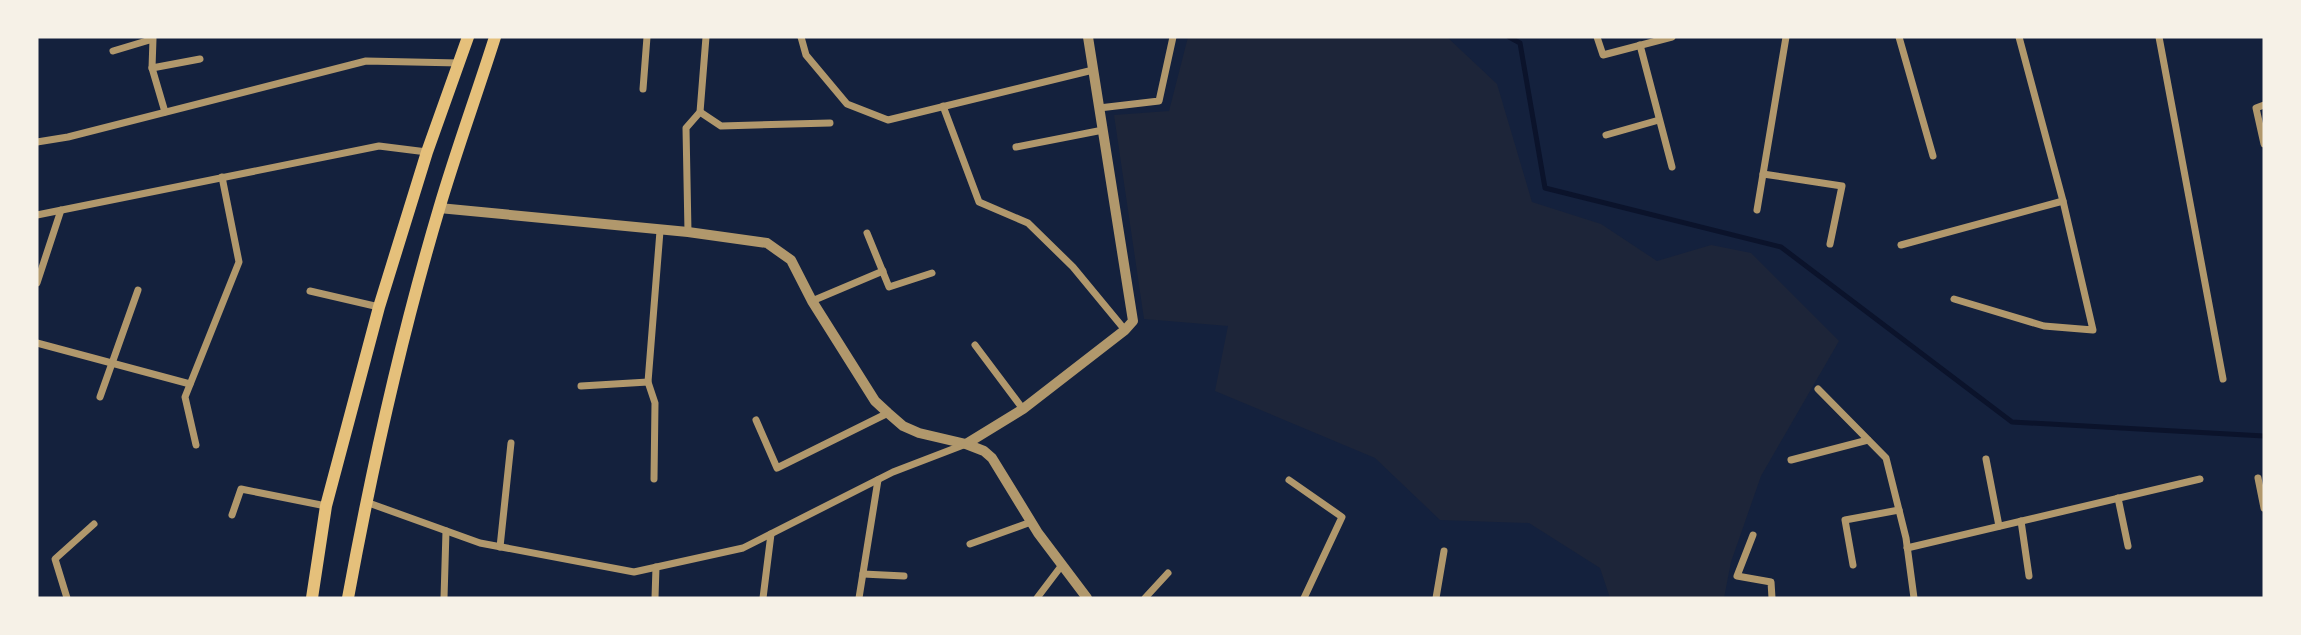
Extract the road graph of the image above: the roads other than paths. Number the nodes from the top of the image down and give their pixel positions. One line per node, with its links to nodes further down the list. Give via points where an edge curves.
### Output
1 (468, 37): 17 (main road)
2 (495, 37): 39 (main road)
3 (648, 37): 20 (street)
4 (706, 37): 25 (street)
5 (801, 37): 22 (street, via 806,55 848,104 888,120)
6 (1088, 37): 19 (street)
7 (1173, 37): 23 (street, via 1159,101)
8 (1597, 37): 14 (street, via 1603,55)
9 (1672, 37): 14 (street)
10 (1786, 37): 36 (street)
11 (1899, 37): 34 (street)
12 (2019, 37): 38 (street)
13 (2159, 37): 60 (street)
14 (1640, 45): 26 (street)
15 (113, 51): 18 (street, via 153,39)
16 (200, 59): 18 (street)
17 (460, 63): 24 (street, via 366,61); 33 (main road)
18 (152, 68): 24 (street)
19 (1093, 70): 22 (street); 23 (street)
20 (643, 89)
21 (2264, 105): 31 (street, via 2256,108)
22 (943, 106): 56 (street, via 979,202 1028,222)
23 (1099, 108): 28 (street)
24 (165, 112): 30 (street)
25 (700, 112): 27 (street, via 721,126); 44 (street, via 686,128)
26 (1659, 120): 29 (street); 35 (street)
27 (830, 123)
28 (1103, 130): 32 (street); 56 (street, via 1133,321)
29 (1606, 135)
30 (37, 142)
31 (2264, 144)
32 (1016, 147)
33 (426, 152): 37 (street, via 379,146); 55 (main road)
34 (1933, 156)
35 (1672, 167)
36 (1763, 174): 41 (street); 46 (street, via 1842,186)
37 (222, 177): 40 (street); 62 (street, via 239,262)
38 (2063, 201): 47 (street); 53 (street, via 2093,330 2044,326)
39 (439, 208): 43 (street); 81 (main road)
40 (61, 210): 42 (street); 50 (street)
41 (1757, 210)
42 (37, 215)
43 (660, 231): 44 (street); 61 (street)
44 (688, 232): 54 (street, via 767,243 791,260)
45 (867, 233): 48 (street)
46 (1830, 244)
47 (1901, 245)
48 (883, 271): 49 (street, via 889,287); 54 (street)
49 (932, 273)
50 (37, 283)
51 (138, 290): 59 (street)
52 (310, 290): 55 (street)
53 (1954, 299)
54 (813, 301): 67 (street, via 875,401)
55 (379, 307): 82 (main road)
56 (1125, 330): 66 (street)
57 (37, 343): 59 (street)
58 (975, 345): 66 (street)
59 (114, 363): 62 (street); 65 (street)
60 (2223, 379)
61 (648, 382): 63 (street); 76 (street, via 656,403)
62 (190, 384): 72 (street, via 185,397)
63 (581, 386)
64 (1818, 389): 69 (street)
65 (100, 397)
66 (1023, 409): 71 (street)
67 (888, 413): 68 (street, via 777,468); 71 (street, via 919,433)
68 (756, 420)
69 (1868, 440): 74 (street); 84 (street, via 1886,458)
70 (511, 443): 95 (street)
71 (966, 444): 78 (street); 87 (street, via 984,451 999,466)
72 (196, 445)
73 (1986, 459): 89 (street)
74 (1791, 460)
75 (2259, 478): 83 (street)
76 (654, 479)
77 (2200, 479): 80 (street)
78 (878, 480): 91 (street); 102 (street)
79 (1289, 480): 115 (street, via 1342,517)
80 (2118, 498): 86 (street); 94 (street)
81 (365, 502): 90 (street); 107 (main road)
82 (326, 506): 85 (street, via 242,489); 106 (main road)
83 (2264, 508)
84 (1899, 510): 96 (street); 99 (street, via 1845,520)
85 (232, 515)
86 (2021, 521): 89 (street); 104 (street)
87 (1031, 522): 93 (street); 98 (street)
88 (94, 524): 105 (street, via 55,559)
89 (1999, 526): 96 (street)
90 (446, 531): 95 (street); 108 (street)
91 (771, 534): 100 (street, via 743,548); 110 (street)
92 (1753, 535): 117 (street, via 1737,576 1771,582)
93 (970, 544)
94 (2128, 546)
95 (500, 547): 100 (street, via 634,572)
96 (1907, 548): 118 (street)
97 (1444, 551): 116 (street)
98 (1062, 565): 112 (street); 113 (street)
99 (1853, 565)
100 (656, 567): 109 (street)
101 (1168, 573): 114 (street)
102 (863, 574): 103 (street); 111 (street)
103 (904, 576)
104 (2029, 576)
105 (67, 598)
106 (312, 598)
107 (348, 598)
108 (444, 598)
109 (655, 598)
110 (763, 598)
111 (859, 598)
112 (1037, 598)
113 (1087, 598)
114 (1145, 598)
115 (1304, 598)
116 (1436, 598)
117 (1772, 598)
118 (1914, 598)

